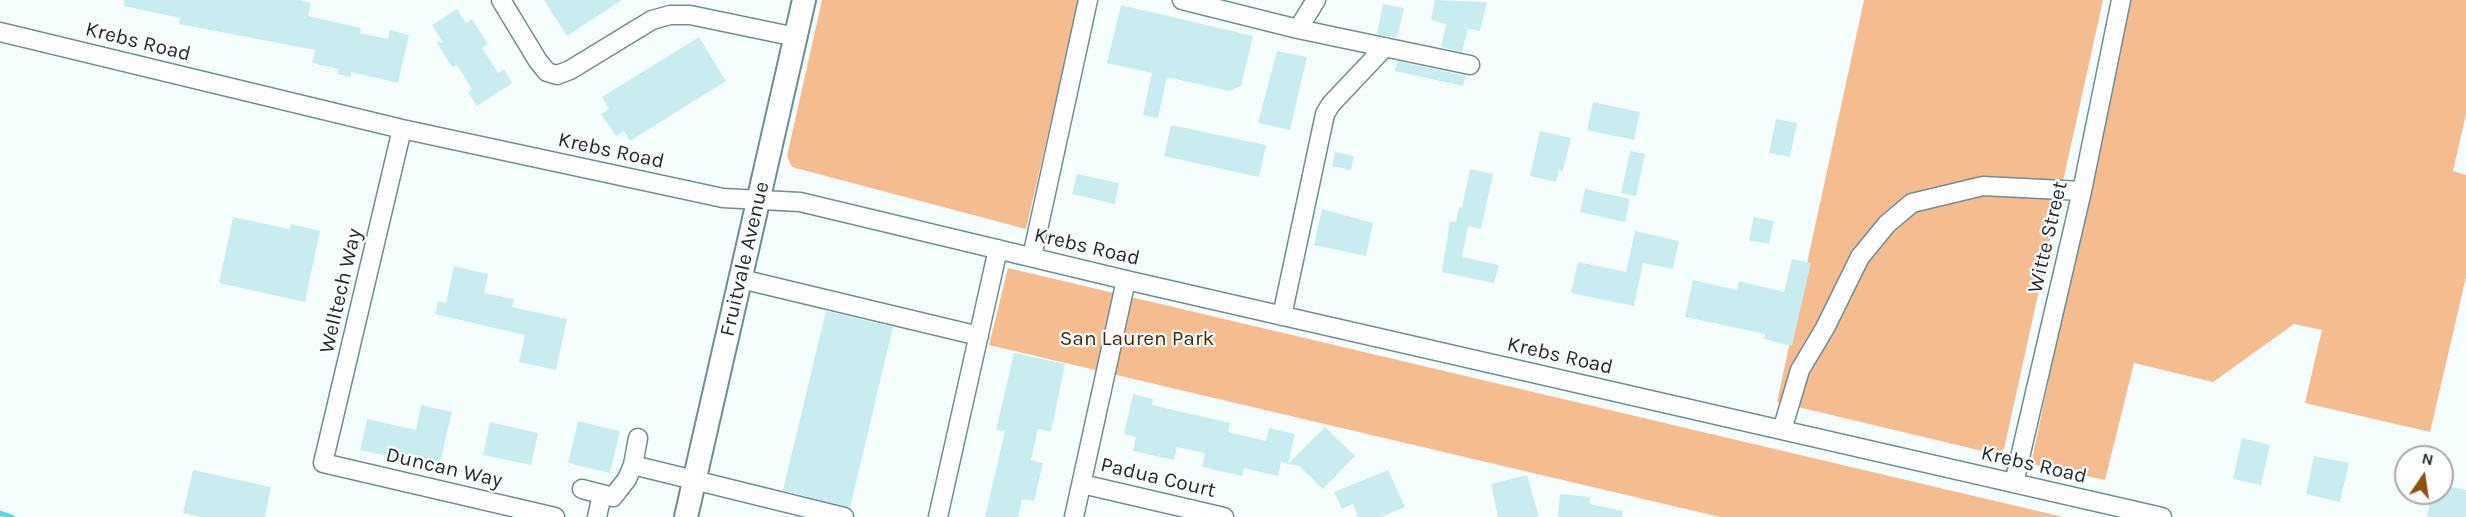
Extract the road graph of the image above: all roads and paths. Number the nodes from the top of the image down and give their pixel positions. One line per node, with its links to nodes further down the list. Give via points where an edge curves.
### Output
1 (501, 0): 9 (street, via 538,61 547,72 556,75 652,20 670,15 690,15)
2 (804, 0): 9 (main road, Fruitvale Avenue)
3 (1088, 0): 16 (street)
4 (1182, 0): 7 (street)
5 (1316, 0): 7 (street)
6 (2121, 0): 13 (street, Witte Street)
7 (1298, 29): 10 (street)
8 (0, 32): 12 (street, Krebs Road)
9 (796, 37): 14 (main road, Fruitvale Avenue)
10 (1385, 47): 11 (street); 19 (street, via 1325,114)
11 (1470, 65)
12 (402, 129): 14 (street, Krebs Road, via 723,198); 23 (street, Welltech Way)
13 (2082, 191): 21 (street, via 1983,186 1912,203 1887,224 1860,257 1800,370); 26 (street, Witte Street)
14 (759, 200): 15 (street, Krebs Road, via 800,202); 17 (main road, Fruitvale Avenue)
15 (998, 249): 16 (street, Krebs Road); 20 (street)
16 (1032, 257): 18 (street, Krebs Road)
17 (741, 279): 20 (street); 25 (main road, Fruitvale Avenue)
18 (1126, 280): 19 (street, Krebs Road); 27 (street)
19 (1282, 316): 21 (street, Krebs Road)
20 (979, 336): 34 (street)
21 (1782, 430): 26 (street, Krebs Road)
22 (638, 438): 24 (street)
23 (323, 463): 30 (street, Duncan Way)
24 (633, 465): 25 (street); 29 (street, via 613,497)
25 (694, 481): 32 (main road, Fruitvale Avenue); 33 (street)
26 (2014, 483): 37 (street, Krebs Road)
27 (1082, 484): 35 (street); 36 (street, Padua Court)
28 (582, 489): 29 (street)
29 (602, 494): 31 (street)
30 (555, 517)
31 (597, 517)
32 (686, 517)
33 (844, 517)
34 (938, 517)
35 (1074, 517)
36 (1224, 517)
37 (2162, 517)

